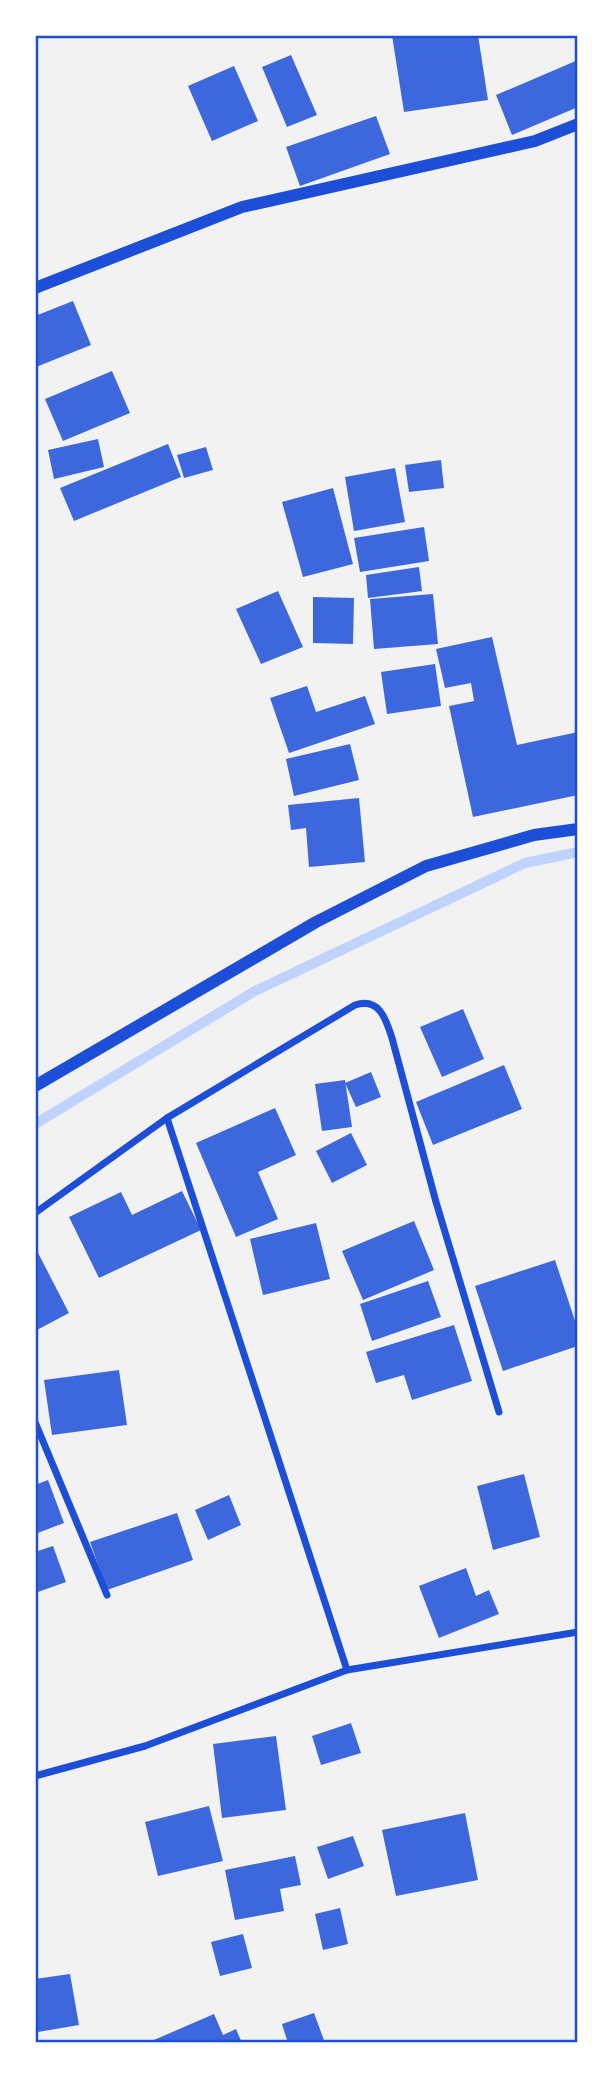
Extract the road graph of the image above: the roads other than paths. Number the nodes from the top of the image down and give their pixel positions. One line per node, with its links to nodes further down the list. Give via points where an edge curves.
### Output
1 (578, 124): 2 (street, via 536,141 242,207)
2 (35, 288)
3 (578, 829): 4 (street, via 534,835 426,866 316,922)
4 (35, 1086)
5 (167, 1118): 6 (street); 7 (street, via 355,1005 368,1003 380,1009); 11 (street)
6 (35, 1213)
7 (499, 1412)
8 (35, 1422): 9 (street)
9 (107, 1595)
10 (578, 1632): 11 (street)
11 (347, 1670): 12 (street, via 145,1746)
12 (35, 1776)

